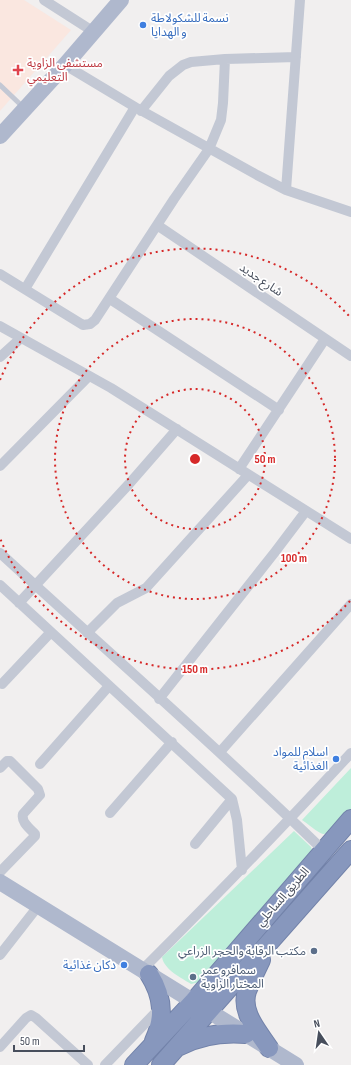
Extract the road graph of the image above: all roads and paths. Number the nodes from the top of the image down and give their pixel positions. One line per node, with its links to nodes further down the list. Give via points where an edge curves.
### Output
1 (44, 0): 4 (street)
2 (121, 0): 4 (main road)
3 (300, 0): 5 (street)
4 (94, 32): 7 (main road)
5 (296, 57): 6 (street); 13 (street)
6 (225, 59): 10 (street, via 191,62 176,69); 12 (street, via 221,120)
7 (65, 65): 9 (main road); 10 (street)
8 (0, 85): 9 (lane)
9 (25, 109): 11 (main road)
10 (138, 109): 12 (street); 17 (street)
11 (4, 130)
12 (210, 149): 13 (street); 15 (street)
13 (286, 190): 14 (street)
14 (351, 212)
15 (156, 226): 18 (street); 21 (street, شارع جديد)
16 (0, 274): 17 (street)
17 (25, 289): 18 (street, via 86,325 93,323)
18 (110, 299): 25 (street)
19 (0, 326): 20 (street)
20 (21, 338): 23 (street); 24 (street)
21 (325, 339): 22 (street, شارع جديد); 25 (street)
22 (351, 356)
23 (0, 357)
24 (89, 376): 26 (street); 27 (street)
25 (278, 410): 28 (street)
26 (177, 429): 28 (street); 33 (street)
27 (0, 466)
28 (244, 472): 29 (street); 37 (street, via 146,588 117,603)
29 (306, 510): 30 (street); 40 (street)
30 (351, 539)
31 (0, 552): 33 (street)
32 (0, 585): 34 (street)
33 (35, 585): 34 (street); 37 (street)
34 (19, 603): 36 (street)
35 (351, 604): 42 (street)
36 (51, 632): 38 (street); 39 (street)
37 (87, 633): 40 (street)
38 (2, 684)
39 (109, 686): 41 (street); 44 (street)
40 (159, 698): 42 (street)
41 (172, 742): 46 (street); 47 (street)
42 (220, 752): 48 (street)
43 (351, 753): 48 (street)
44 (40, 764)
45 (0, 768): 54 (street, via 10,761 38,789 40,795 22,818 35,836)
46 (232, 799): 50 (street); 53 (street, via 237,820)
47 (110, 813)
48 (291, 819): 51 (street); 53 (street)
49 (351, 819): 51 (highway, الطريق الساحلي)
50 (195, 844)
51 (323, 850): 60 (highway, الطريق الساحلي)
52 (351, 850): 57 (highway, الطريق الساحلي)
53 (242, 870): 59 (street)
54 (0, 872)
55 (0, 882): 56 (main road)
56 (38, 905): 58 (street); 59 (main road)
57 (267, 945): 62 (highway, الطريق الساحلي); 67 (highway, via 247,992 246,1010)
58 (0, 955)
59 (146, 972): 60 (main road); 61 (highway, via 158,989)
60 (194, 1001): 62 (main road); 64 (highway, الطريق الساحلي)
61 (162, 1006): 64 (highway, via 160,1026); 70 (street)
62 (210, 1011): 63 (main road); 66 (highway, الطريق الساحلي)
63 (246, 1034): 66 (highway, via 211,1035); 67 (main road)
64 (152, 1046): 71 (highway, الطريق الساحلي)
65 (0, 1047): 69 (street, via 31,1015)
66 (178, 1047): 72 (highway, الطريق الساحلي)
67 (269, 1048): 68 (main road)
68 (287, 1063)
69 (88, 1065)
70 (105, 1065)
71 (134, 1065)
72 (161, 1065)

